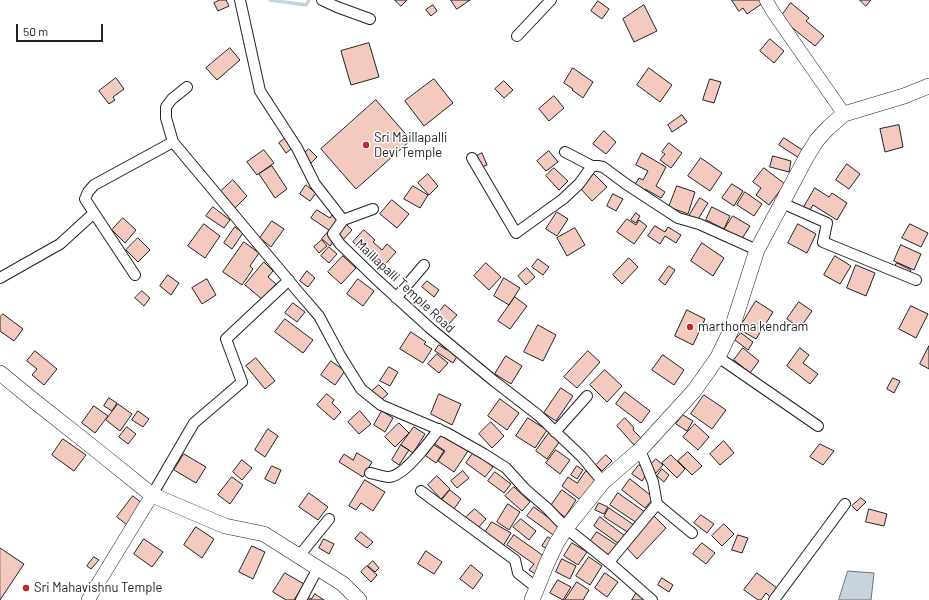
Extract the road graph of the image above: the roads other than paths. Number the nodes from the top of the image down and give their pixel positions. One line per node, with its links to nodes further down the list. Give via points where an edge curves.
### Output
1 (240, 0): 17 (street, via 260,91 297,148 315,184)
2 (322, 0): 5 (street)
3 (551, 0): 6 (street)
4 (766, 0): 9 (street)
5 (370, 19)
6 (517, 36)
7 (929, 86): 9 (main road)
8 (187, 87): 10 (street, via 166,107 166,118)
9 (844, 114): 14 (main road, via 817,140)
10 (173, 142): 16 (street, via 94,185 86,199); 22 (street)
11 (565, 152): 13 (street)
12 (472, 158): 13 (street, via 516,232 563,199 579,184)
13 (592, 166): 18 (street, via 603,167 678,218 699,224)
14 (782, 203): 18 (main road); 23 (street, via 827,223 823,242)
15 (373, 209): 17 (street)
16 (94, 213): 20 (street); 21 (street, via 60,244)
17 (342, 220): 24 (street, Maillapalli Temple Road, via 333,234)
18 (757, 250): 25 (main road, via 732,328)
19 (424, 265): 24 (street)
20 (135, 275)
21 (0, 278)
22 (289, 280): 29 (street, via 319,316 361,389 381,405); 35 (street, via 226,339 242,382 194,423)
23 (916, 280)
24 (396, 298): 30 (street, Maillapalli Temple Road, via 538,415)
25 (718, 357): 28 (street); 31 (main road, via 694,390)
26 (0, 373): 35 (main road)
27 (587, 396): 30 (street)
28 (818, 426)
29 (439, 429): 32 (street, via 417,458 401,472 390,477); 39 (street, via 506,468)
30 (555, 432): 33 (street, Maillapalli Temple Road, via 582,457)
31 (640, 450): 33 (main road); 36 (street, via 653,482)
32 (370, 473)
33 (603, 482): 39 (main road)
34 (421, 491): 44 (street, via 514,560 518,572)
35 (152, 495): 41 (main road, via 225,526 264,534); 45 (street)
36 (657, 504): 40 (street); 42 (street)
37 (845, 504): 49 (street)
38 (329, 519): 41 (street)
39 (566, 528): 42 (street); 44 (main road, via 547,563)
40 (692, 533)
41 (299, 556): 43 (main road)
42 (609, 562): 48 (street)
43 (318, 568): 46 (street); 47 (main road, via 343,584)
44 (535, 594)
45 (88, 600)
46 (301, 600)
47 (359, 600)
48 (652, 600)
49 (774, 600)

